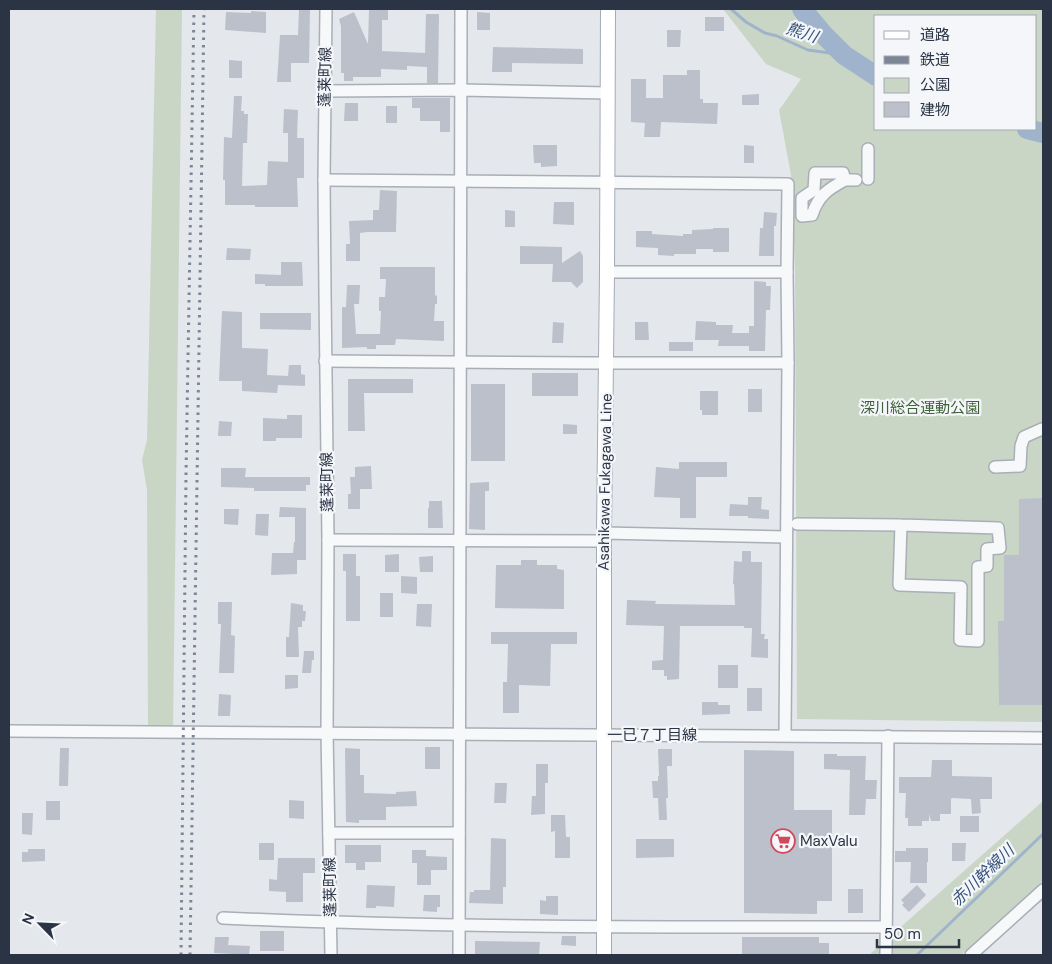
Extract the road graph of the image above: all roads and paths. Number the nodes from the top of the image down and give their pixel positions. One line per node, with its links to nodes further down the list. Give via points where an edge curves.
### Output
1 (326, 9): 5 (street, 蓬莱町線)
2 (461, 9): 4 (street)
3 (608, 9): 6 (main road, Asahikawa Fukagawa Line)
4 (461, 90): 5 (street); 6 (street); 11 (street)
5 (325, 91): 9 (street, 蓬莱町線)
6 (608, 93): 12 (main road, Asahikawa Fukagawa Line)
7 (868, 149): 8 (street)
8 (868, 179)
9 (324, 180): 11 (street); 15 (street, 蓬莱町線)
10 (851, 180): 10 (street, via 843,173 814,173 814,190 802,198 802,216 812,215 815,205 830,188)
11 (461, 182): 12 (street); 16 (street)
12 (608, 183): 13 (main road, Asahikawa Fukagawa Line); 14 (street, via 788,184)
13 (607, 272): 14 (street); 18 (main road, Asahikawa Fukagawa Line)
14 (787, 272): 17 (street)
15 (325, 361): 16 (street); 25 (street, 蓬莱町線)
16 (460, 363): 18 (street); 26 (street)
17 (788, 363): 18 (street); 24 (street)
18 (606, 364): 23 (main road, Asahikawa Fukagawa Line)
19 (1042, 429): 20 (street, via 1024,437 1020,446 1020,466)
20 (995, 467)
21 (798, 524): 22 (street)
22 (901, 525): 22 (street, via 998,528 1000,548 987,549 987,566 978,567 978,641 960,640 960,587 899,585)
23 (605, 537): 24 (street); 26 (street); 30 (main road, Asahikawa Fukagawa Line)
24 (786, 537): 31 (street)
25 (328, 540): 26 (street); 28 (street, 蓬莱町線)
26 (460, 541): 29 (street)
27 (9, 731): 28 (street, 一已７丁目線)
28 (327, 732): 29 (street, 一已７丁目線); 34 (street, 蓬莱町線)
29 (459, 733): 30 (street, 一已７丁目線); 35 (street)
30 (604, 735): 31 (street, 一已７丁目線); 40 (main road, Asahikawa Fukagawa Line)
31 (785, 735): 32 (street, 一已７丁目線)
32 (888, 736): 33 (street, 一已７丁目線); 41 (street)
33 (1043, 738)
34 (329, 833): 35 (street); 38 (street, 蓬莱町線)
35 (459, 833): 39 (street)
36 (1043, 890): 46 (street)
37 (223, 918): 38 (street)
38 (330, 923): 39 (street); 42 (street, 蓬莱町線)
39 (459, 924): 40 (street); 43 (street)
40 (604, 926): 41 (street); 44 (main road, Asahikawa Fukagawa Line)
41 (886, 927): 45 (street)
42 (331, 955)
43 (459, 955)
44 (604, 955)
45 (886, 955)
46 (971, 955)

